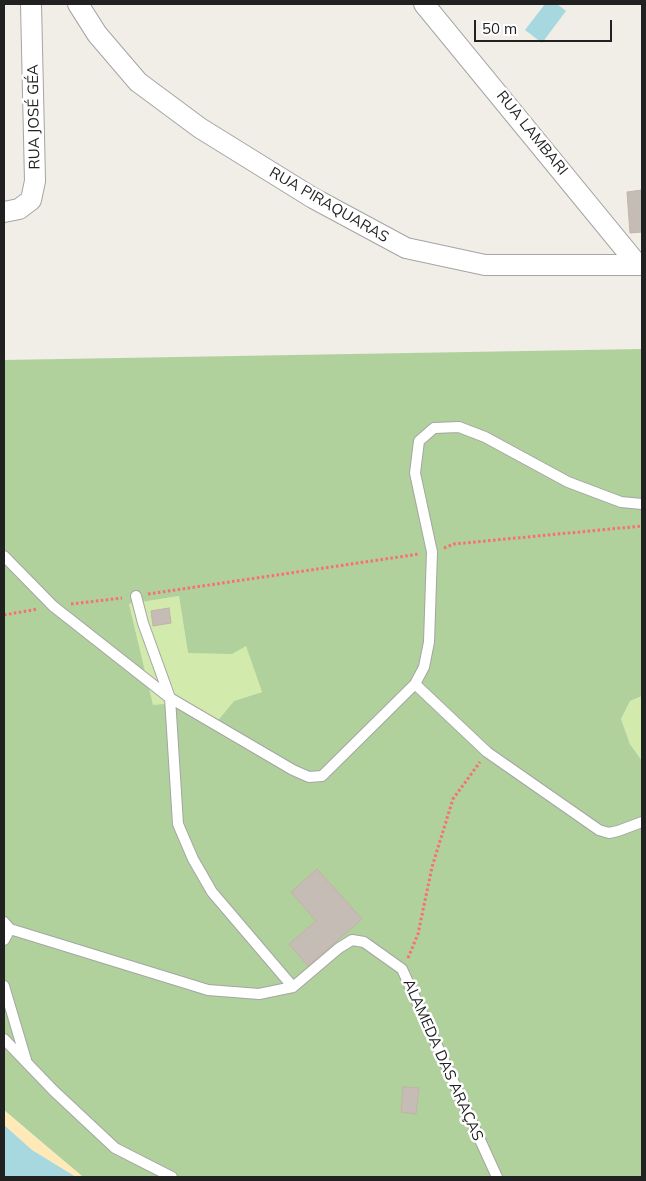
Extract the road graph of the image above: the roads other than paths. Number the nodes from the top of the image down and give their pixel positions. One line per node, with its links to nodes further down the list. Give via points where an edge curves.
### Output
1 (31, 4): 4 (street, RUA JOSÉ GÉA, via 35,181 31,200 19,209)
2 (78, 4): 5 (street, RUA PIRAQUARAS, via 97,34 138,82 192,123 314,198 406,248 485,265)
3 (424, 4): 5 (street, RUA LAMBARI)
4 (4, 212)
5 (640, 265)
6 (642, 504): 9 (lane, via 621,502 568,482 485,436 459,427 434,428 420,441 415,473 432,552 430,642 424,667)
7 (4, 556): 10 (lane, via 53,606)
8 (136, 596): 10 (lane)
9 (415, 684): 10 (lane, via 335,765 316,777 293,770); 11 (lane, via 487,752 599,830 608,833)
10 (170, 698): 15 (lane, via 178,824 189,850 212,892)
11 (642, 822)
12 (7, 925): 13 (lane); 15 (lane, via 208,990 259,994)
13 (4, 940)
14 (4, 986): 17 (lane)
15 (294, 987): 19 (lane, ALAMEDA DAS ARAÇAS, via 352,940 364,942 402,969)
16 (4, 1039): 17 (lane)
17 (26, 1060): 18 (lane, via 115,1148)
18 (172, 1177)
19 (497, 1177)

